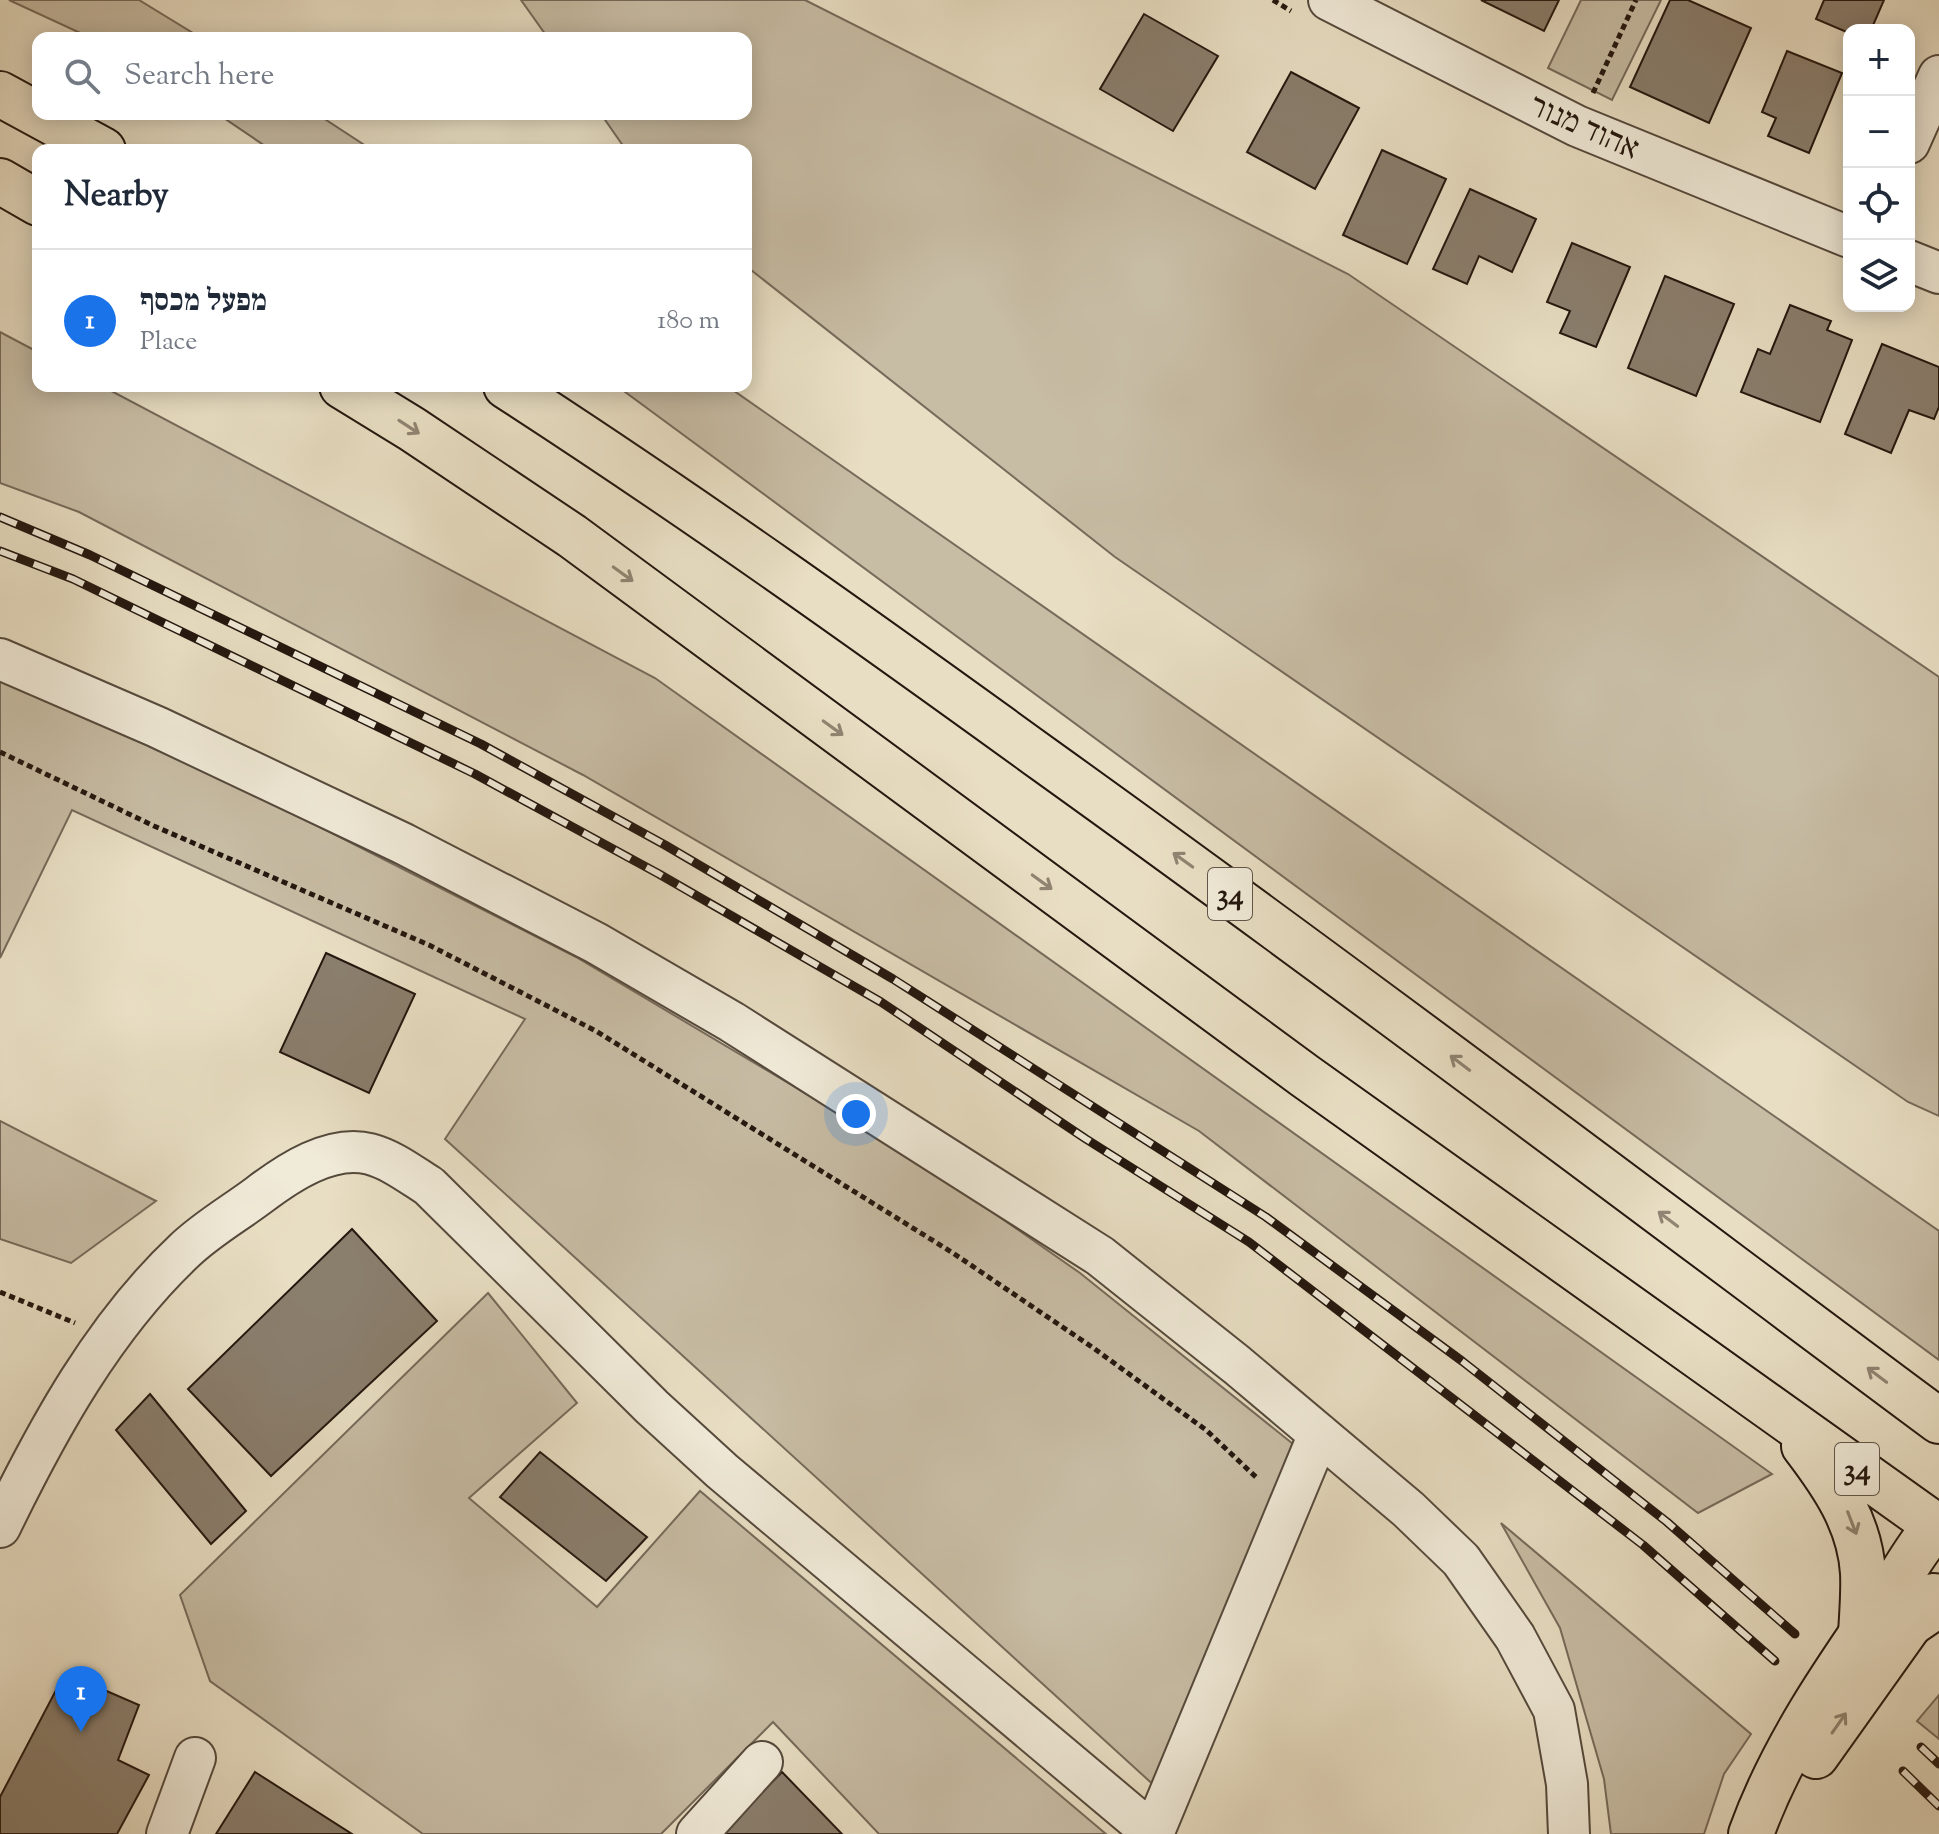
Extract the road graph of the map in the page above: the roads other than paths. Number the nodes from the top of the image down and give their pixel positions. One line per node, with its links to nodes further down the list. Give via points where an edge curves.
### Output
1 (1329, 0): 10 (street, אהוד מנור, via 1577,126)
2 (1939, 76): 6 (street)
3 (0, 94): 4 (main road)
4 (32, 111)
5 (48, 120): 7 (main road)
6 (1915, 130)
7 (92, 144)
8 (0, 181): 9 (main road)
9 (32, 200)
10 (1843, 235)
11 (1915, 263): 12 (street)
12 (1939, 273)
13 (352, 392): 16 (main road, 34, one-way to 16, via 572,536 1305,1076)
14 (515, 392): 17 (main road, 34, one-way to 14, via 1091,793 720,529)
15 (0, 659): 18 (street, via 404,844 705,1006 1100,1256)
16 (1778, 1412): 19 (main road, 34); 23 (main road, one-way to 23, via 1831,1480 1856,1536 1863,1572)
17 (1939, 1421)
18 (1319, 1434): 28 (street); 29 (street, via 1461,1560 1515,1637 1554,1710 1567,1784)
19 (1938, 1525): 23 (main road)
20 (0, 1527): 28 (street, via 49,1432 127,1311 187,1248 281,1179 332,1154 368,1154 429,1186 722,1471)
21 (1939, 1590): 22 (main road)
22 (1925, 1614): 31 (main road, one-way to 22)
23 (1861, 1635): 30 (main road, via 1793,1742)
24 (195, 1758): 26 (street)
25 (762, 1762): 27 (street)
26 (167, 1834)
27 (697, 1834)
28 (1153, 1834)
29 (1569, 1834)
30 (1751, 1834)
31 (1764, 1834)

